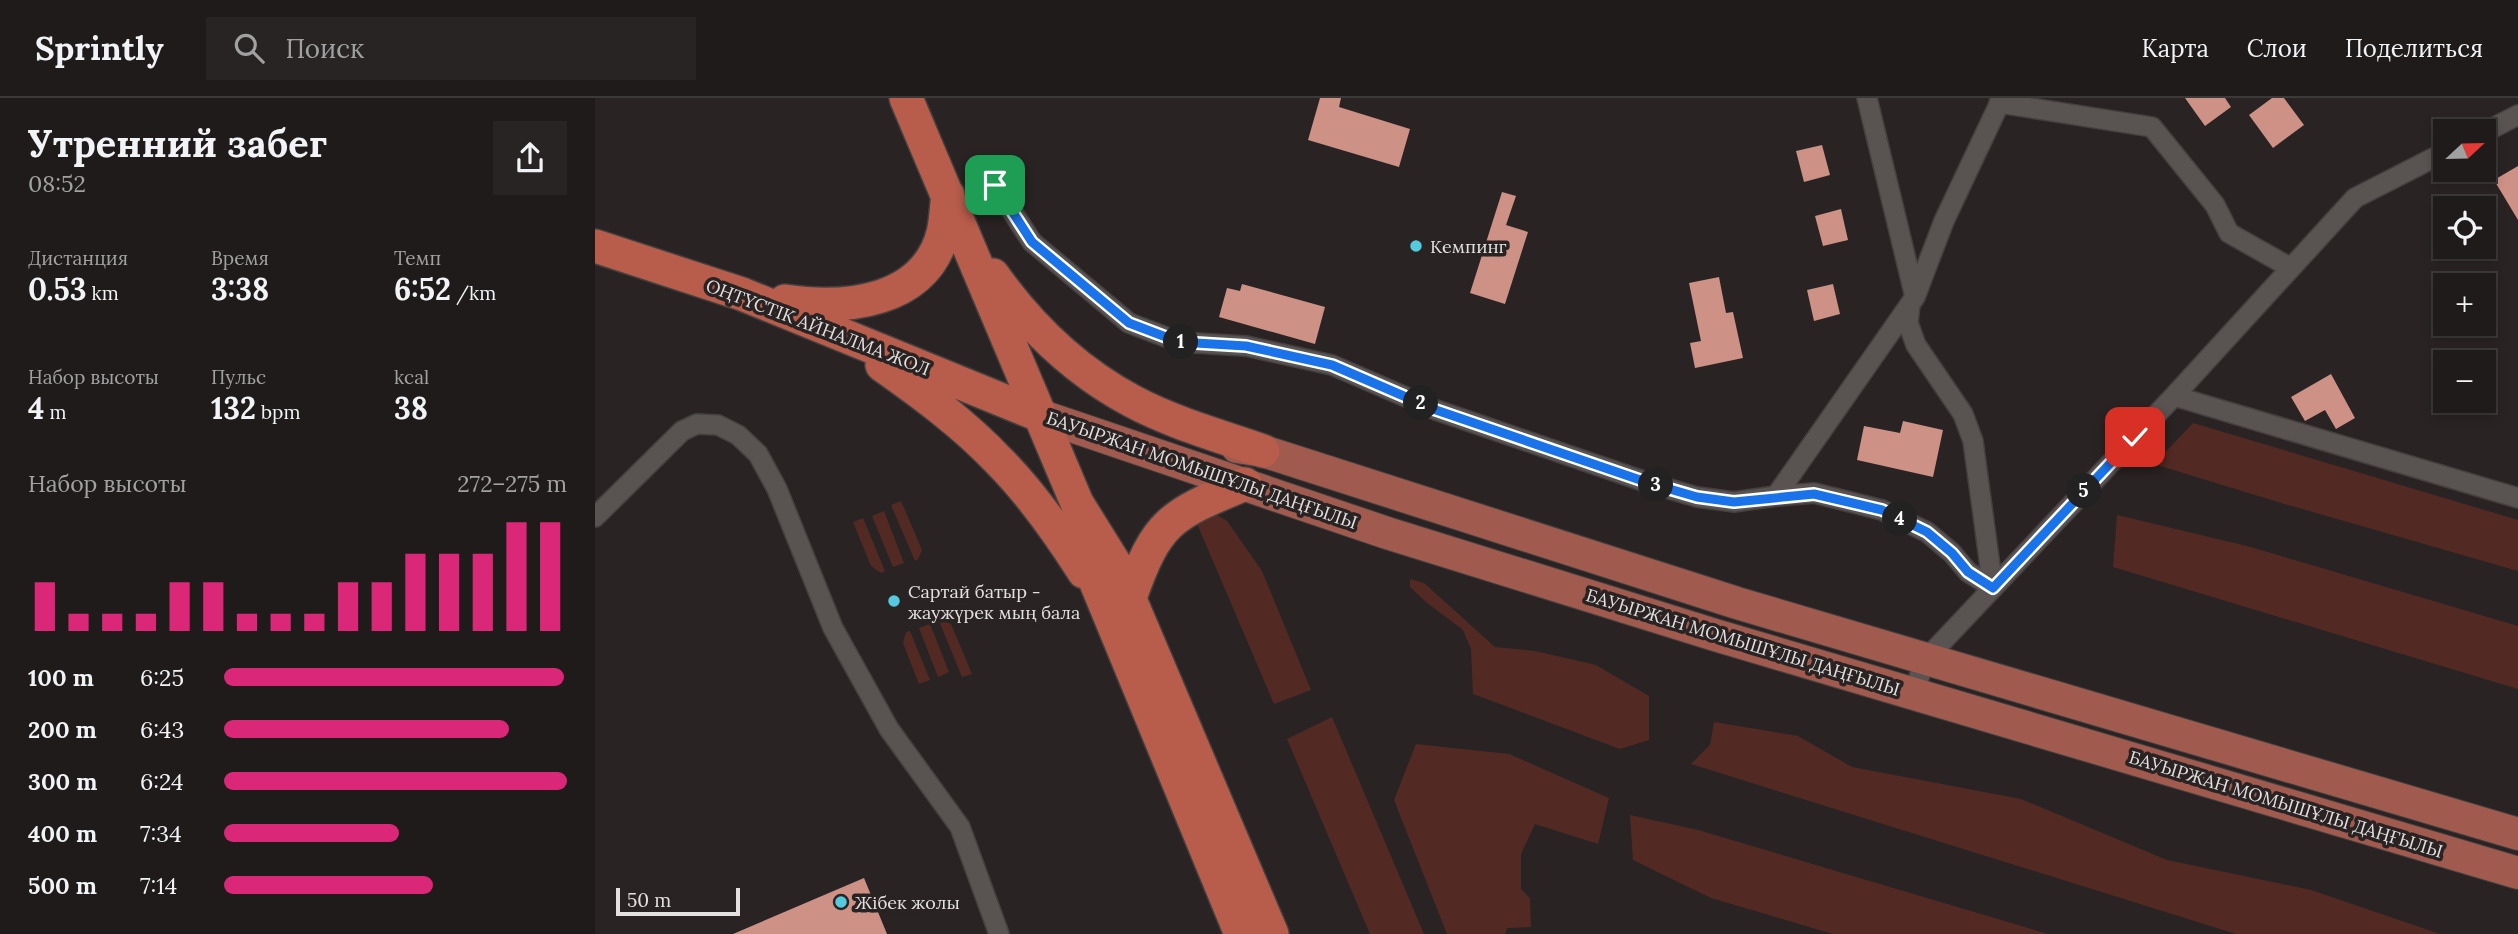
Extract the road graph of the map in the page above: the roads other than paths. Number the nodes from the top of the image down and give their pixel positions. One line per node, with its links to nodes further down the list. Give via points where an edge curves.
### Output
1 (907, 98): 8 (highway)
2 (1867, 98): 12 (street)
3 (2000, 100): 10 (street, via 2152,127 2215,205 2229,233); 12 (street)
4 (2518, 115): 5 (street)
5 (2496, 126)
6 (2433, 158): 10 (street, via 2355,198)
7 (995, 185): 18 (street, via 1032,242 1129,323 1179,342 1246,346 1332,365 1436,410 1697,497 1734,502)
8 (948, 195): 11 (highway, via 943,234 932,257 916,279 895,293 834,305); 15 (highway); 16 (highway, via 984,262 1012,301 1079,368 1134,402)
9 (595, 246): 11 (highway, ОҢТҮСТІК АЙНАЛМА ЖОЛ)
10 (2291, 268): 14 (street)
11 (742, 294): 13 (highway, ОҢТҮСТІК АЙНАЛМА ЖОЛ)
12 (1912, 301): 18 (street); 21 (street, via 1908,323 1916,345 1963,414 1973,441)
13 (835, 332): 15 (highway, ОҢТҮСТІК АЙНАЛМА ЖОЛ); 22 (highway, via 927,397 999,461)
14 (2174, 396): 19 (street); 21 (street)
15 (1039, 415): 16 (main road, БАУЫРЖАН МОМЫШҰЛЫ ДАҢҒЫЛЫ); 17 (main road, БАУЫРЖАН МОМЫШҰЛЫ ДАҢҒЫЛЫ); 22 (highway, via 1077,503 1092,573)
16 (1263, 451): 23 (main road, БАУЫРЖАН МОМЫШҰЛЫ ДАҢҒЫЛЫ)
17 (1245, 484): 22 (highway, via 1174,518); 24 (main road, БАУЫРЖАН МОМЫШҰЛЫ ДАҢҒЫЛЫ, via 1387,533)
18 (1776, 496): 21 (street, via 1814,494 1882,510 1927,532 1968,572)
19 (2518, 498)
20 (595, 517): 27 (street, via 682,431 697,424 718,425 738,435 758,454 777,489 833,628 889,729 960,827)
21 (1993, 588): 23 (street)
22 (1118, 601): 28 (highway); 29 (highway)
23 (1926, 659): 24 (street); 25 (main road, БАУЫРЖАН МОМЫШҰЛЫ ДАҢҒЫЛЫ)
24 (1913, 694): 26 (main road, БАУЫРЖАН МОМЫШҰЛЫ ДАҢҒЫЛЫ)
25 (2518, 835)
26 (2518, 873)
27 (999, 934)
28 (1241, 934)
29 (1272, 934)

